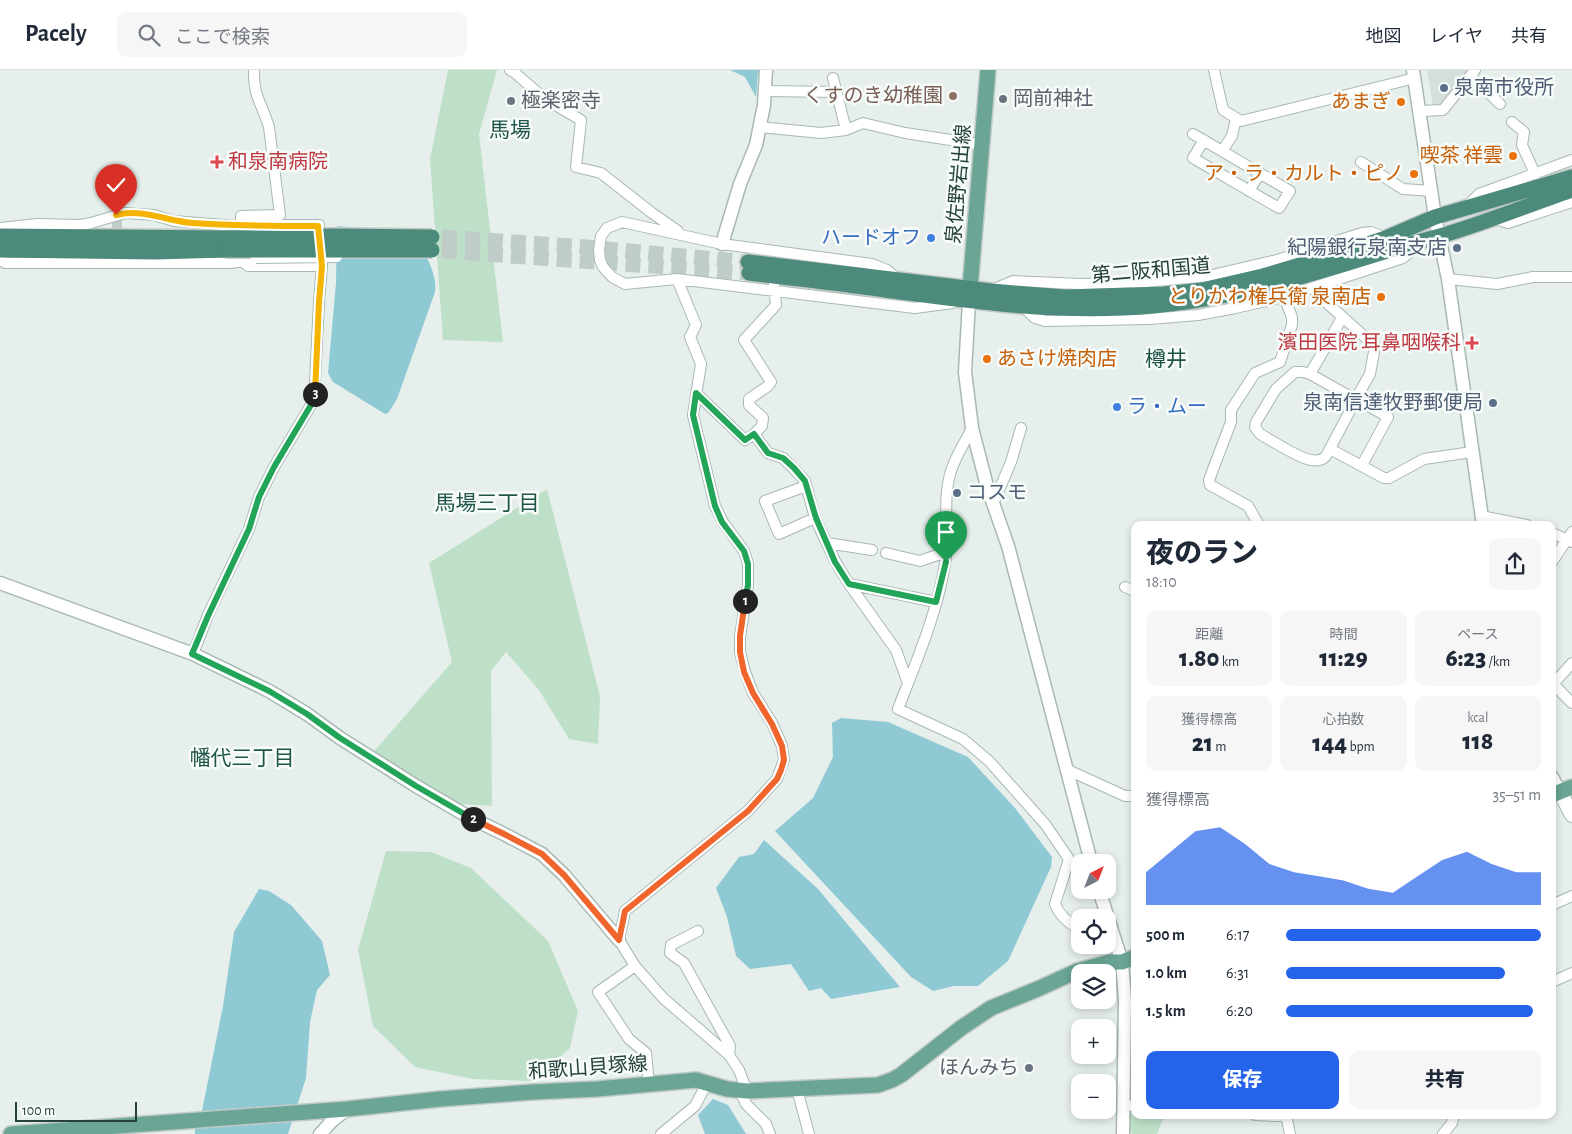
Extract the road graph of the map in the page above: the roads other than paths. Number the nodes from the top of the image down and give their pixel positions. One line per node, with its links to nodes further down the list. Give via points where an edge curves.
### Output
1 (254, 70): 33 (street, via 256,97 269,127 280,215 241,216)
2 (510, 70): 35 (street, via 546,100 581,120 576,167 601,173)
3 (766, 70): 9 (street)
4 (988, 70): 19 (main road, 泉佐野岩出線)
5 (1214, 70): 13 (street, via 1223,110)
6 (1473, 73): 11 (street); 12 (street, via 1443,110)
7 (1414, 74): 12 (street); 13 (street, via 1241,121)
8 (833, 78): 10 (street)
9 (765, 91): 10 (street); 15 (street)
10 (836, 92): 16 (street)
11 (1500, 104)
12 (1420, 111): 28 (street)
13 (1236, 118): 20 (street, via 1232,136)
14 (1512, 122): 24 (street, via 1524,132 1522,145)
15 (760, 127): 16 (street, via 821,133); 40 (street)
16 (846, 130): 19 (street, via 863,123)
17 (1192, 134): 18 (street)
18 (1204, 140): 20 (street); 27 (street, via 1193,158)
19 (983, 145): 52 (main road, 泉佐野岩出線)
20 (1222, 151): 23 (street)
21 (1572, 160): 24 (street)
22 (1361, 162): 28 (street, via 1403,189)
23 (1260, 173): 27 (street); 27 (street, via 1290,191 1279,208)
24 (1534, 174): 30 (street, via 1479,194)
25 (1572, 177): 30 (highway, 第二阪和国道)
26 (1572, 190): 32 (highway, 第二阪和国道)
27 (1249, 191)
28 (1432, 191): 31 (street)
29 (1572, 202): 32 (street, via 1508,223)
30 (1464, 209): 31 (highway, 第二阪和国道)
31 (1435, 217): 38 (street); 52 (highway, 第二阪和国道, via 1346,251 1202,290 1135,296 1065,297 991,290)
32 (1493, 218): 38 (highway, 第二阪和国道)
33 (242, 225): 34 (street, via 174,221 154,215 125,213 80,225 37,224); 37 (street, bridge, via 259,230 341,230); 44 (street); 45 (street, via 318,226)
34 (0, 228)
35 (683, 235): 40 (street); 47 (street, via 622,222 607,228 600,236 603,267 612,277 625,284)
36 (0, 236): 39 (highway)
37 (394, 237): 39 (highway, bridge, via 334,236); 42 (highway, bridge, via 437,244)
38 (1433, 238): 48 (street); 51 (street, via 1403,258); 54 (highway, 第二阪和国道, via 1255,290 1192,301 1124,308)
39 (226, 244): 41 (highway, via 155,252); 42 (highway, bridge)
40 (722, 244): 49 (street, via 777,255 872,264)
41 (0, 250)
42 (405, 250): 44 (street, bridge, via 362,257)
43 (0, 260): 44 (street, via 6,263 118,258 231,263)
44 (241, 260): 45 (street, via 248,266)
45 (322, 266): 80 (street, via 314,400 259,497 249,529)
46 (1572, 277): 48 (street, via 1533,277 1496,284)
47 (677, 279): 50 (street); 57 (street, via 696,325 690,337 700,364)
48 (1448, 279): 63 (street)
49 (899, 280): 52 (highway, 第二阪和国道); 52 (highway, 第二阪和国道, via 749,267)
50 (774, 286): 52 (street, via 915,308); 61 (street, via 776,305 744,340 771,382 750,399 749,405 763,418 762,426)
51 (1314, 287): 53 (street); 55 (street)
52 (969, 295): 54 (highway, 第二阪和国道); 59 (street, via 965,372)
53 (1284, 297): 54 (street, via 1198,315 1114,321 1045,321 1035,318); 69 (street, via 1292,325 1280,362 1254,373 1231,410 1231,422 1209,480 1210,484 1248,506)
54 (1022, 306)
55 (1342, 318): 56 (street); 58 (street, via 1375,346 1370,374)
56 (1310, 374): 58 (street); 62 (street, via 1295,372 1276,389 1255,427 1260,434 1312,461 1322,460)
57 (696, 393): 61 (street, via 745,440); 96 (street, via 693,415 715,506 722,522 744,551 748,564 740,636 744,672 782,746 784,760 777,779 748,811 625,911)
58 (1356, 400): 62 (street); 64 (street, via 1388,417)
59 (972, 428): 66 (street); 74 (street, via 954,461 948,483)
60 (1021, 428): 66 (street)
61 (754, 434): 65 (street, via 768,453 783,458 794,468)
62 (1330, 449): 64 (street)
63 (1472, 452): 64 (street, via 1424,459 1389,478); 68 (street)
64 (1362, 465)
65 (806, 486): 67 (street); 67 (street, via 765,501 779,534)
66 (993, 504): 86 (street, via 1008,546)
67 (816, 518): 72 (street)
68 (1482, 520)
69 (1257, 521)
70 (1556, 534): 71 (street)
71 (1570, 538): 76 (street)
72 (827, 543): 73 (street); 78 (street)
73 (872, 550)
74 (946, 552): 75 (street, via 920,560); 79 (street)
75 (886, 554)
76 (1556, 557)
77 (0, 583): 80 (street)
78 (849, 584): 79 (street); 83 (street, via 896,650)
79 (936, 602): 83 (street)
80 (192, 654): 96 (street, via 269,691 416,786 542,854)
81 (1572, 663): 82 (street)
82 (1556, 680)
83 (908, 683): 94 (street, via 898,710 963,739 989,761 1055,838 1069,859 1055,904)
84 (1556, 685): 85 (street)
85 (1572, 703)
86 (1068, 770): 88 (street); 90 (street)
87 (1562, 791): 89 (main road)
88 (1131, 796)
89 (1572, 815)
90 (1089, 854)
91 (1572, 896): 93 (street)
92 (1102, 899): 97 (street)
93 (1556, 900)
94 (1071, 923)
95 (698, 931): 101 (street, via 671,945 670,953 684,963 730,1046)
96 (619, 940): 98 (street)
97 (1121, 954): 104 (main road, 和歌山貝塚線, via 1110,962 1077,971 991,1008 892,1080 878,1085); 106 (street)
98 (635, 966): 101 (street, via 663,998); 103 (street, via 598,992 629,1039 646,1053)
99 (1572, 973): 100 (street)
100 (1556, 980)
101 (730, 1055): 105 (street, via 739,1070)
102 (707, 1083): 103 (main road, 和歌山貝塚線, via 696,1080); 105 (main road, 和歌山貝塚線); 112 (street, via 695,1106)
103 (649, 1084): 107 (main road, 和歌山貝塚線, via 449,1098)
104 (797, 1089): 105 (main road, 和歌山貝塚線); 114 (street)
105 (744, 1091): 113 (street, via 746,1104 766,1124)
106 (1129, 1106): 115 (street)
107 (347, 1109): 110 (main road, 和歌山貝塚線); 111 (street)
108 (1287, 1119): 116 (street)
109 (1453, 1119): 117 (street)
110 (10, 1134)
111 (320, 1134)
112 (661, 1134)
113 (770, 1134)
114 (809, 1134)
115 (1123, 1134)
116 (1290, 1134)
117 (1444, 1134)

